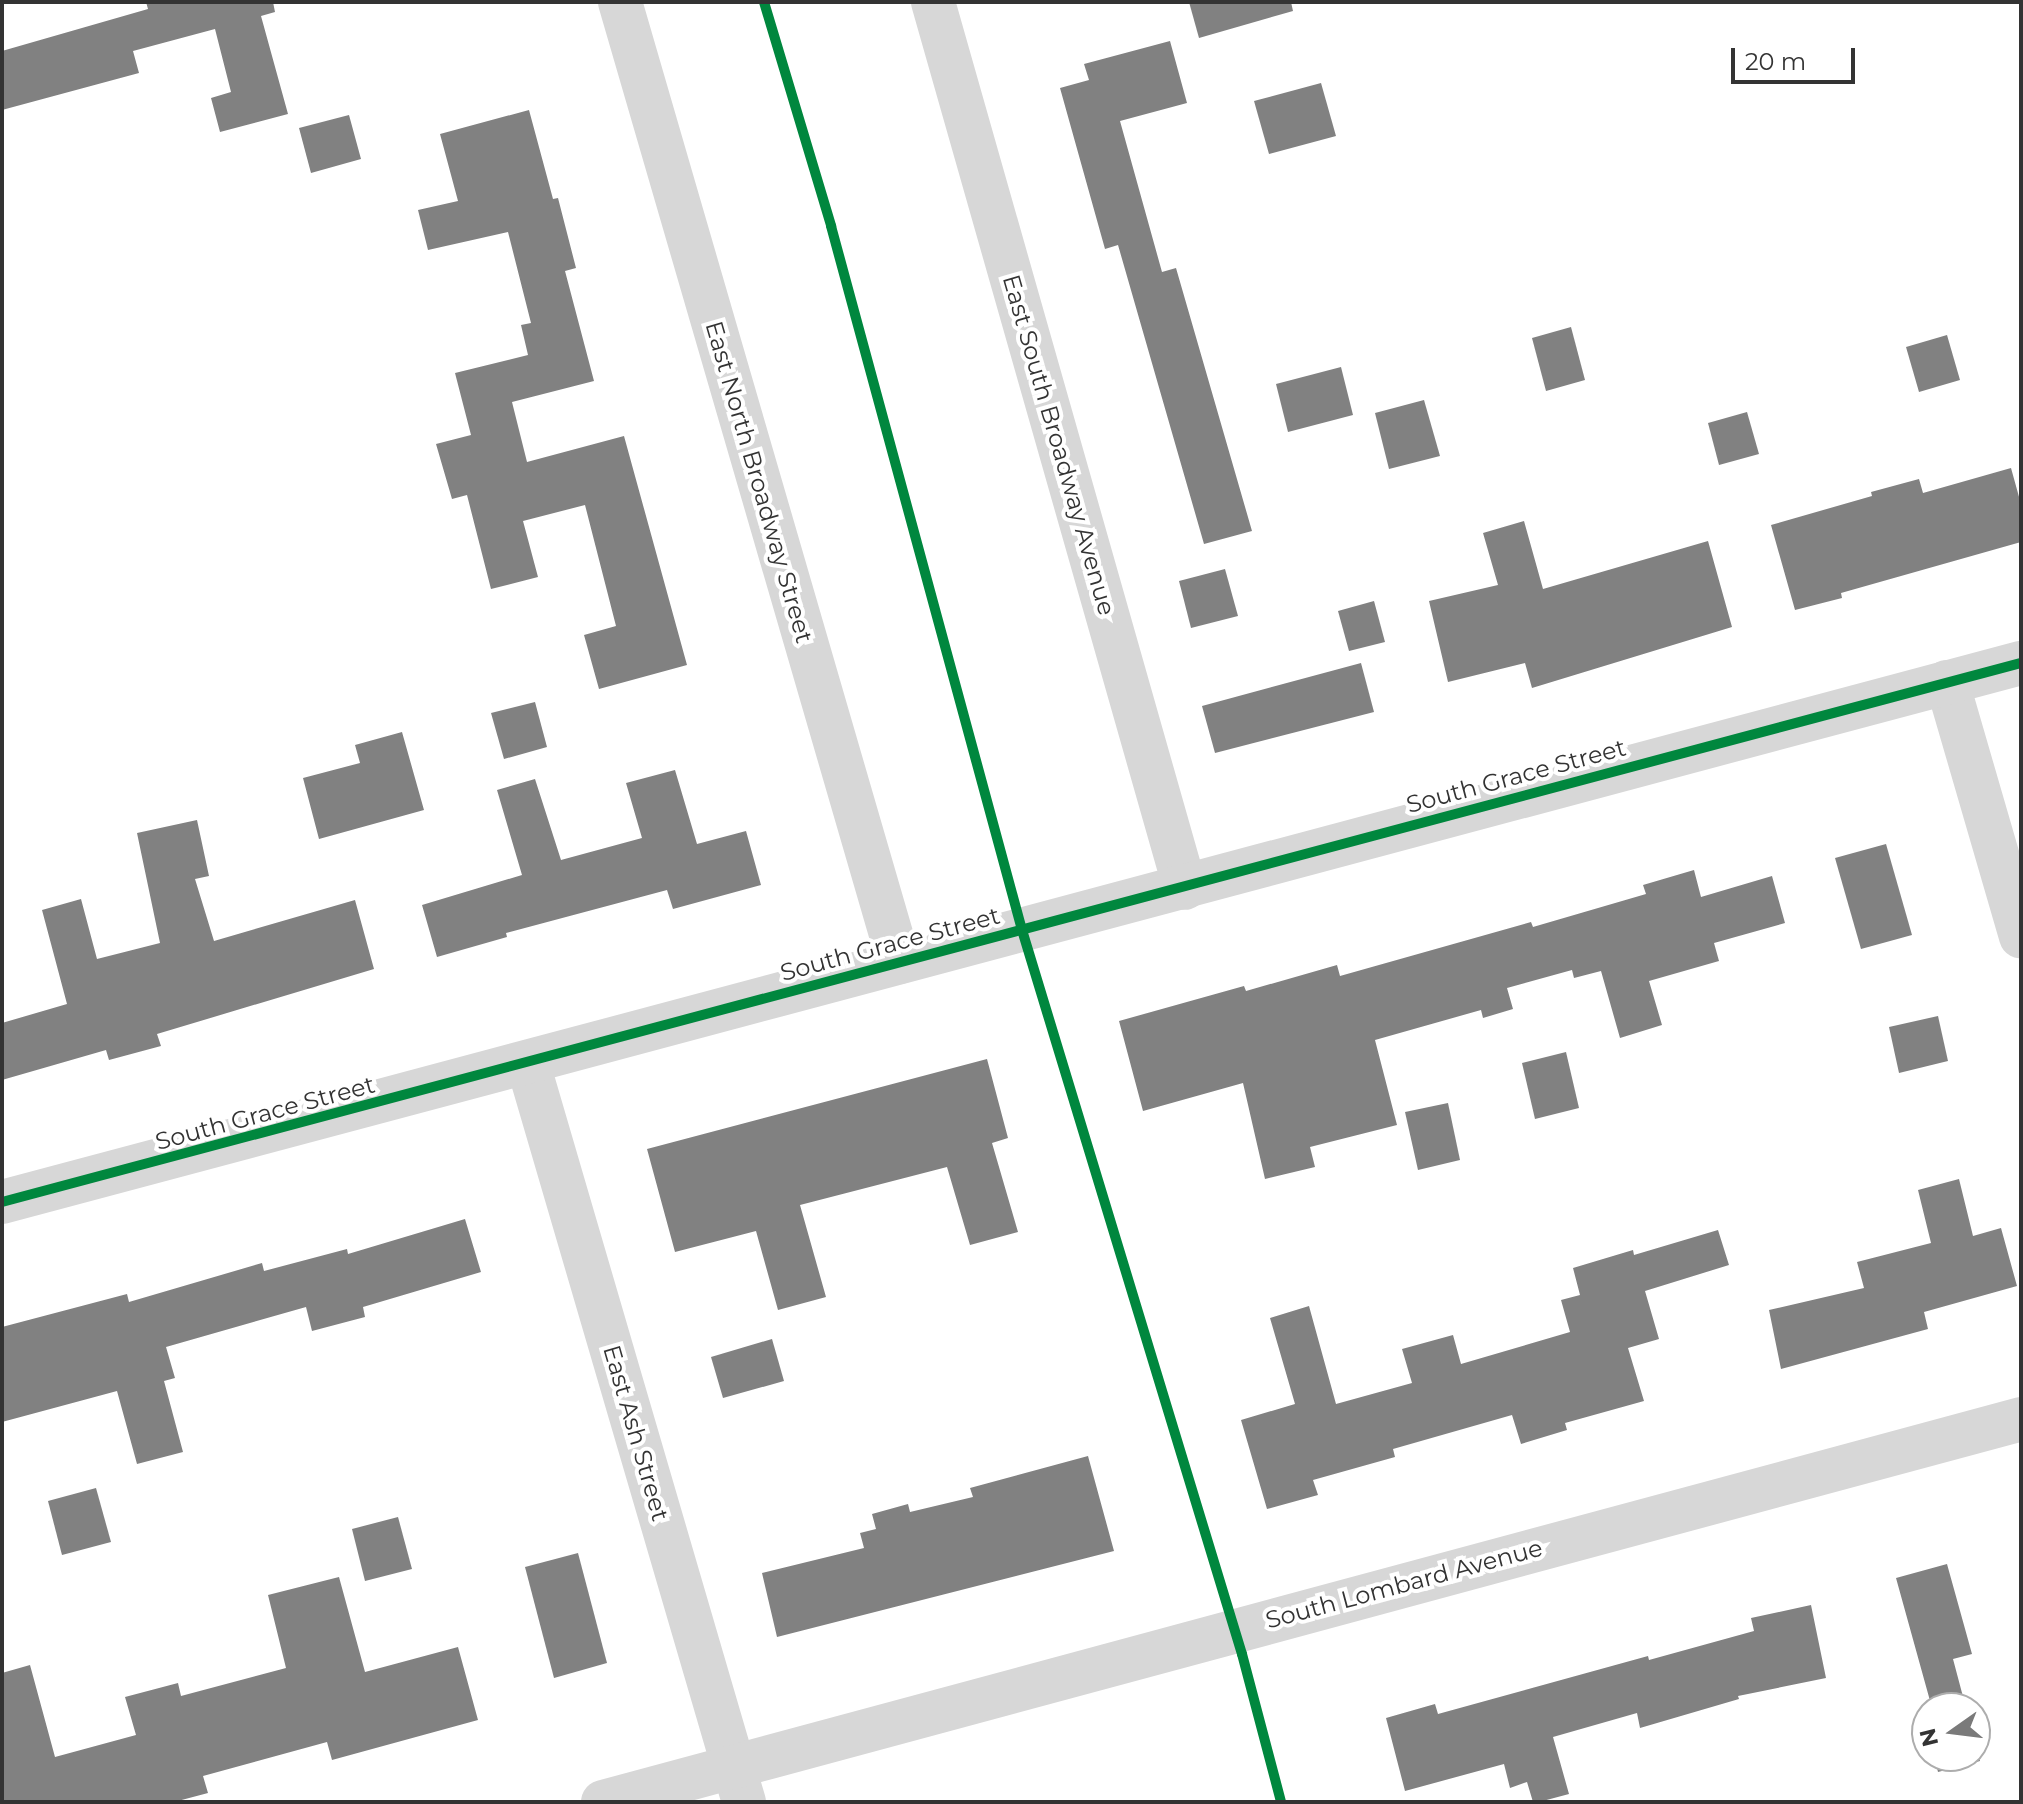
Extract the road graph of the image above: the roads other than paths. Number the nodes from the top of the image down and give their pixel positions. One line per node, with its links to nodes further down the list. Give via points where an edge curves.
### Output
1 (620, 2): 7 (street, East North Broadway Street)
2 (933, 2): 5 (street, East South Broadway Avenue)
3 (2021, 663): 4 (street, South Grace Street)
4 (1947, 682): 5 (street, South Grace Street); 6 (street)
5 (1185, 888): 7 (street, South Grace Street)
6 (2021, 936)
7 (899, 962): 8 (street, South Grace Street)
8 (528, 1064): 9 (street, South Grace Street); 11 (street, East Ash Street)
9 (2, 1202)
10 (2021, 1419): 11 (street, South Lombard Avenue)
11 (739, 1785): 12 (street, South Lombard Avenue)
12 (603, 1802)

